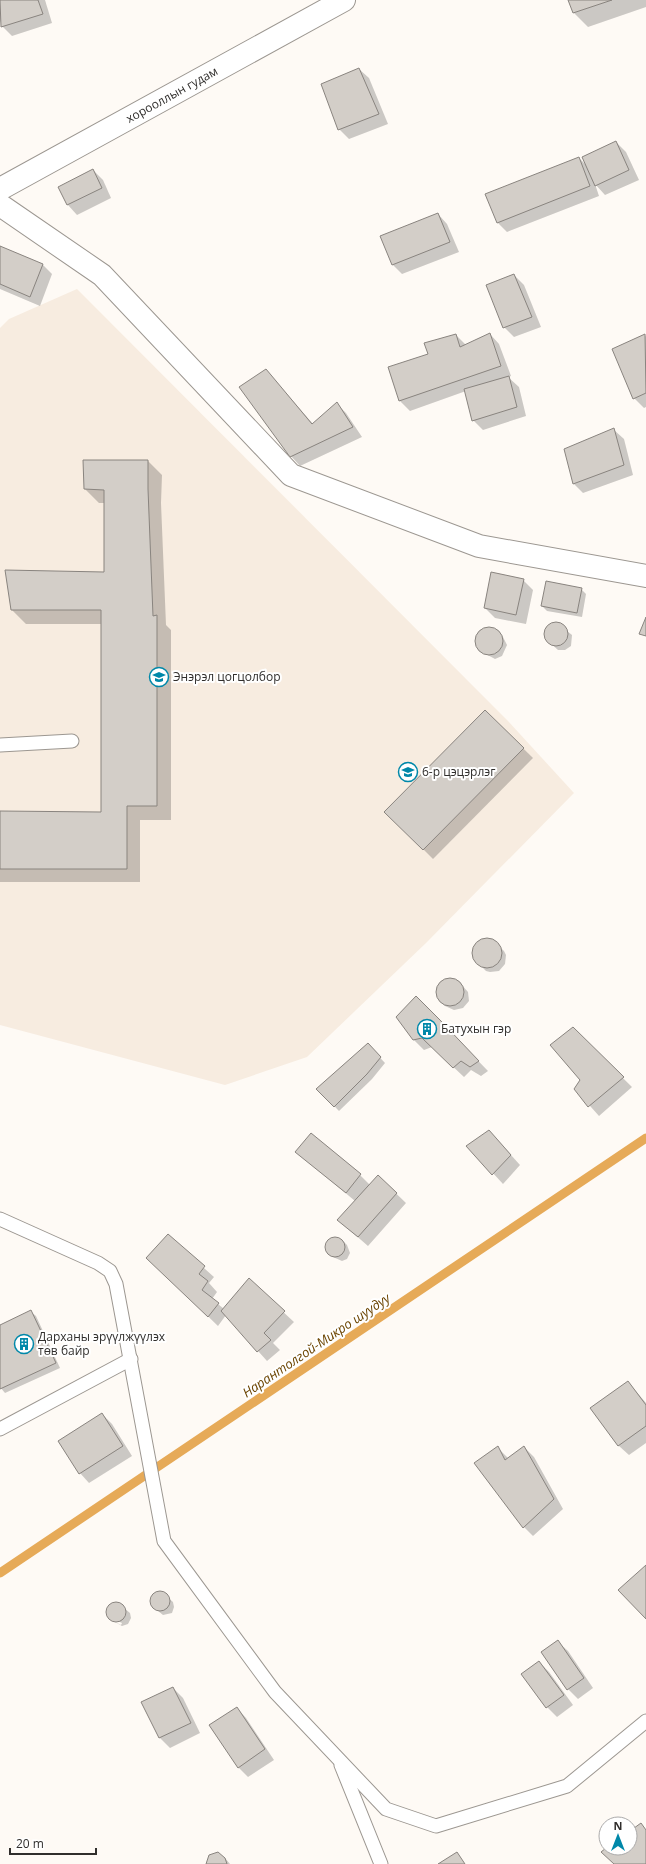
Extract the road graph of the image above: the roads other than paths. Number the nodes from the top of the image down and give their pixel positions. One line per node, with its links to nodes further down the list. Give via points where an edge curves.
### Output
1 (344, 0): 2 (street, хорооллын гудам)
2 (0, 189)
3 (0, 205): 4 (street, via 102,275 291,475 479,546)
4 (646, 576)
5 (72, 741): 6 (lane)
6 (0, 745)
7 (0, 1219): 8 (lane, via 98,1263 110,1271 116,1284)
8 (131, 1359): 9 (lane); 11 (lane, via 164,1541 275,1692)
9 (0, 1429)
10 (646, 1721): 11 (lane, via 567,1786 436,1826 386,1809)
11 (338, 1758): 12 (lane)
12 (381, 1864)

